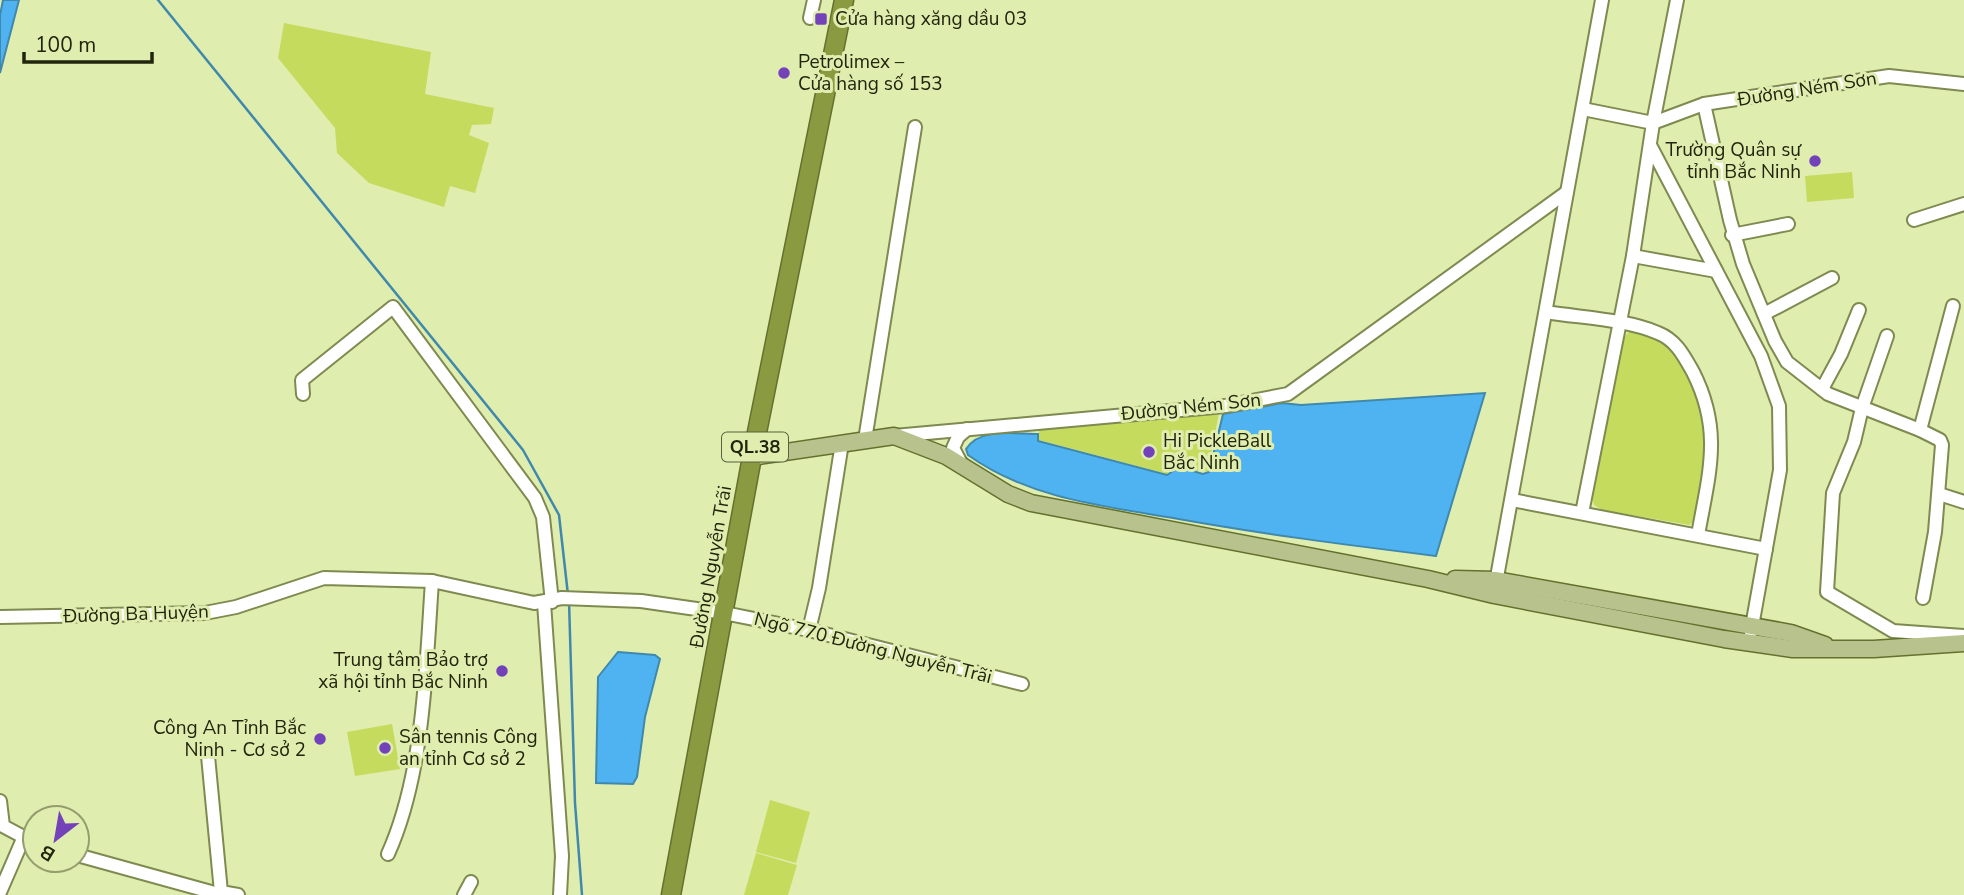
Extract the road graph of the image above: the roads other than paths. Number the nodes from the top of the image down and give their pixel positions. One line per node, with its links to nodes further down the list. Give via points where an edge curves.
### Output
1 (814, 0): 5 (street)
2 (844, 0): 34 (highway, Đường Nguyễn Trãi / QL.38)
3 (1602, 0): 8 (street)
4 (1677, 0): 9 (street)
5 (810, 18)
6 (1964, 84): 7 (street, Đường Ném Sơn, via 1888,76)
7 (1704, 104): 9 (street, Đường Ném Sơn); 23 (street, via 1733,232)
8 (1583, 109): 9 (street); 12 (street)
9 (1653, 123): 11 (street)
10 (915, 127): 32 (street)
11 (1651, 147): 17 (street); 18 (street)
12 (1567, 192): 22 (street); 29 (street, Đường Ném Sơn, via 1288,394 1225,406)
13 (1964, 204): 14 (street)
14 (1914, 220)
15 (1788, 224): 16 (street)
16 (1732, 235)
17 (1633, 256): 18 (street); 24 (street)
18 (1716, 271): 41 (street, via 1761,356 1779,406 1782,454)
19 (1832, 278): 23 (street)
20 (1953, 306): 30 (street)
21 (1859, 310): 26 (street)
22 (1546, 312): 24 (street); 37 (street)
23 (1765, 314): 26 (street, via 1787,362)
24 (1620, 325): 39 (street); 40 (street, via 1650,330 1671,340 1704,395 1713,445)
25 (1887, 336): 28 (street)
26 (1822, 389): 28 (street)
27 (303, 394): 45 (street, via 302,380 393,307 536,498 543,517)
28 (1862, 408): 30 (street); 52 (street, via 1833,493 1827,592)
29 (967, 429): 31 (street, Đường Ném Sơn); 35 (street, via 953,448)
30 (1920, 430): 36 (street, via 1942,445)
31 (894, 436): 32 (main road, Đường Ném Sơn); 35 (main road)
32 (865, 440): 33 (main road, Đường Ném Sơn)
33 (842, 443): 34 (main road, Đường Ném Sơn); 51 (street)
34 (752, 457): 47 (highway, Đường Nguyễn Trãi / QL.38)
35 (962, 466): 43 (main road, via 1008,494 1048,507)
36 (1939, 494): 38 (street); 44 (street)
37 (1512, 500): 39 (street); 43 (street)
38 (1964, 502)
39 (1582, 513): 40 (street)
40 (1698, 535): 41 (street)
41 (1766, 549): 50 (street)
42 (432, 581): 45 (street, Đường Ba Huyện); 48 (street, Đường Ba Huyện, via 324,578 205,613); 63 (street, via 410,784)
43 (1495, 588): 46 (main road); 49 (main road)
44 (1923, 598)
45 (552, 601): 47 (street, Đường Ba Huyện, via 667,603); 71 (street)
46 (1623, 603): 49 (main road); 50 (main road)
47 (724, 613): 51 (street, Ngõ 770 Đường Nguyễn Trãi); 72 (highway, Đường Nguyễn Trãi / QL.38)
48 (0, 617)
49 (1620, 620): 54 (main road)
50 (1752, 626): 54 (street); 56 (main road, via 1791,633)
51 (809, 630): 58 (street, Ngõ 770 Đường Nguyễn Trãi)
52 (1890, 630): 53 (street); 57 (street)
53 (1964, 636)
54 (1750, 643): 56 (main road)
55 (1964, 643): 57 (main road)
56 (1835, 649): 57 (main road)
57 (1889, 649)
58 (1022, 684)
59 (208, 756): 68 (street)
60 (0, 801): 61 (street)
61 (1, 825): 62 (street)
62 (21, 836)
63 (388, 854)
64 (21, 855): 67 (street)
65 (91, 859): 68 (street)
66 (471, 882): 70 (street)
67 (0, 892)
68 (221, 894): 69 (street)
69 (238, 895)
70 (464, 895)
71 (560, 895)
72 (671, 895)

